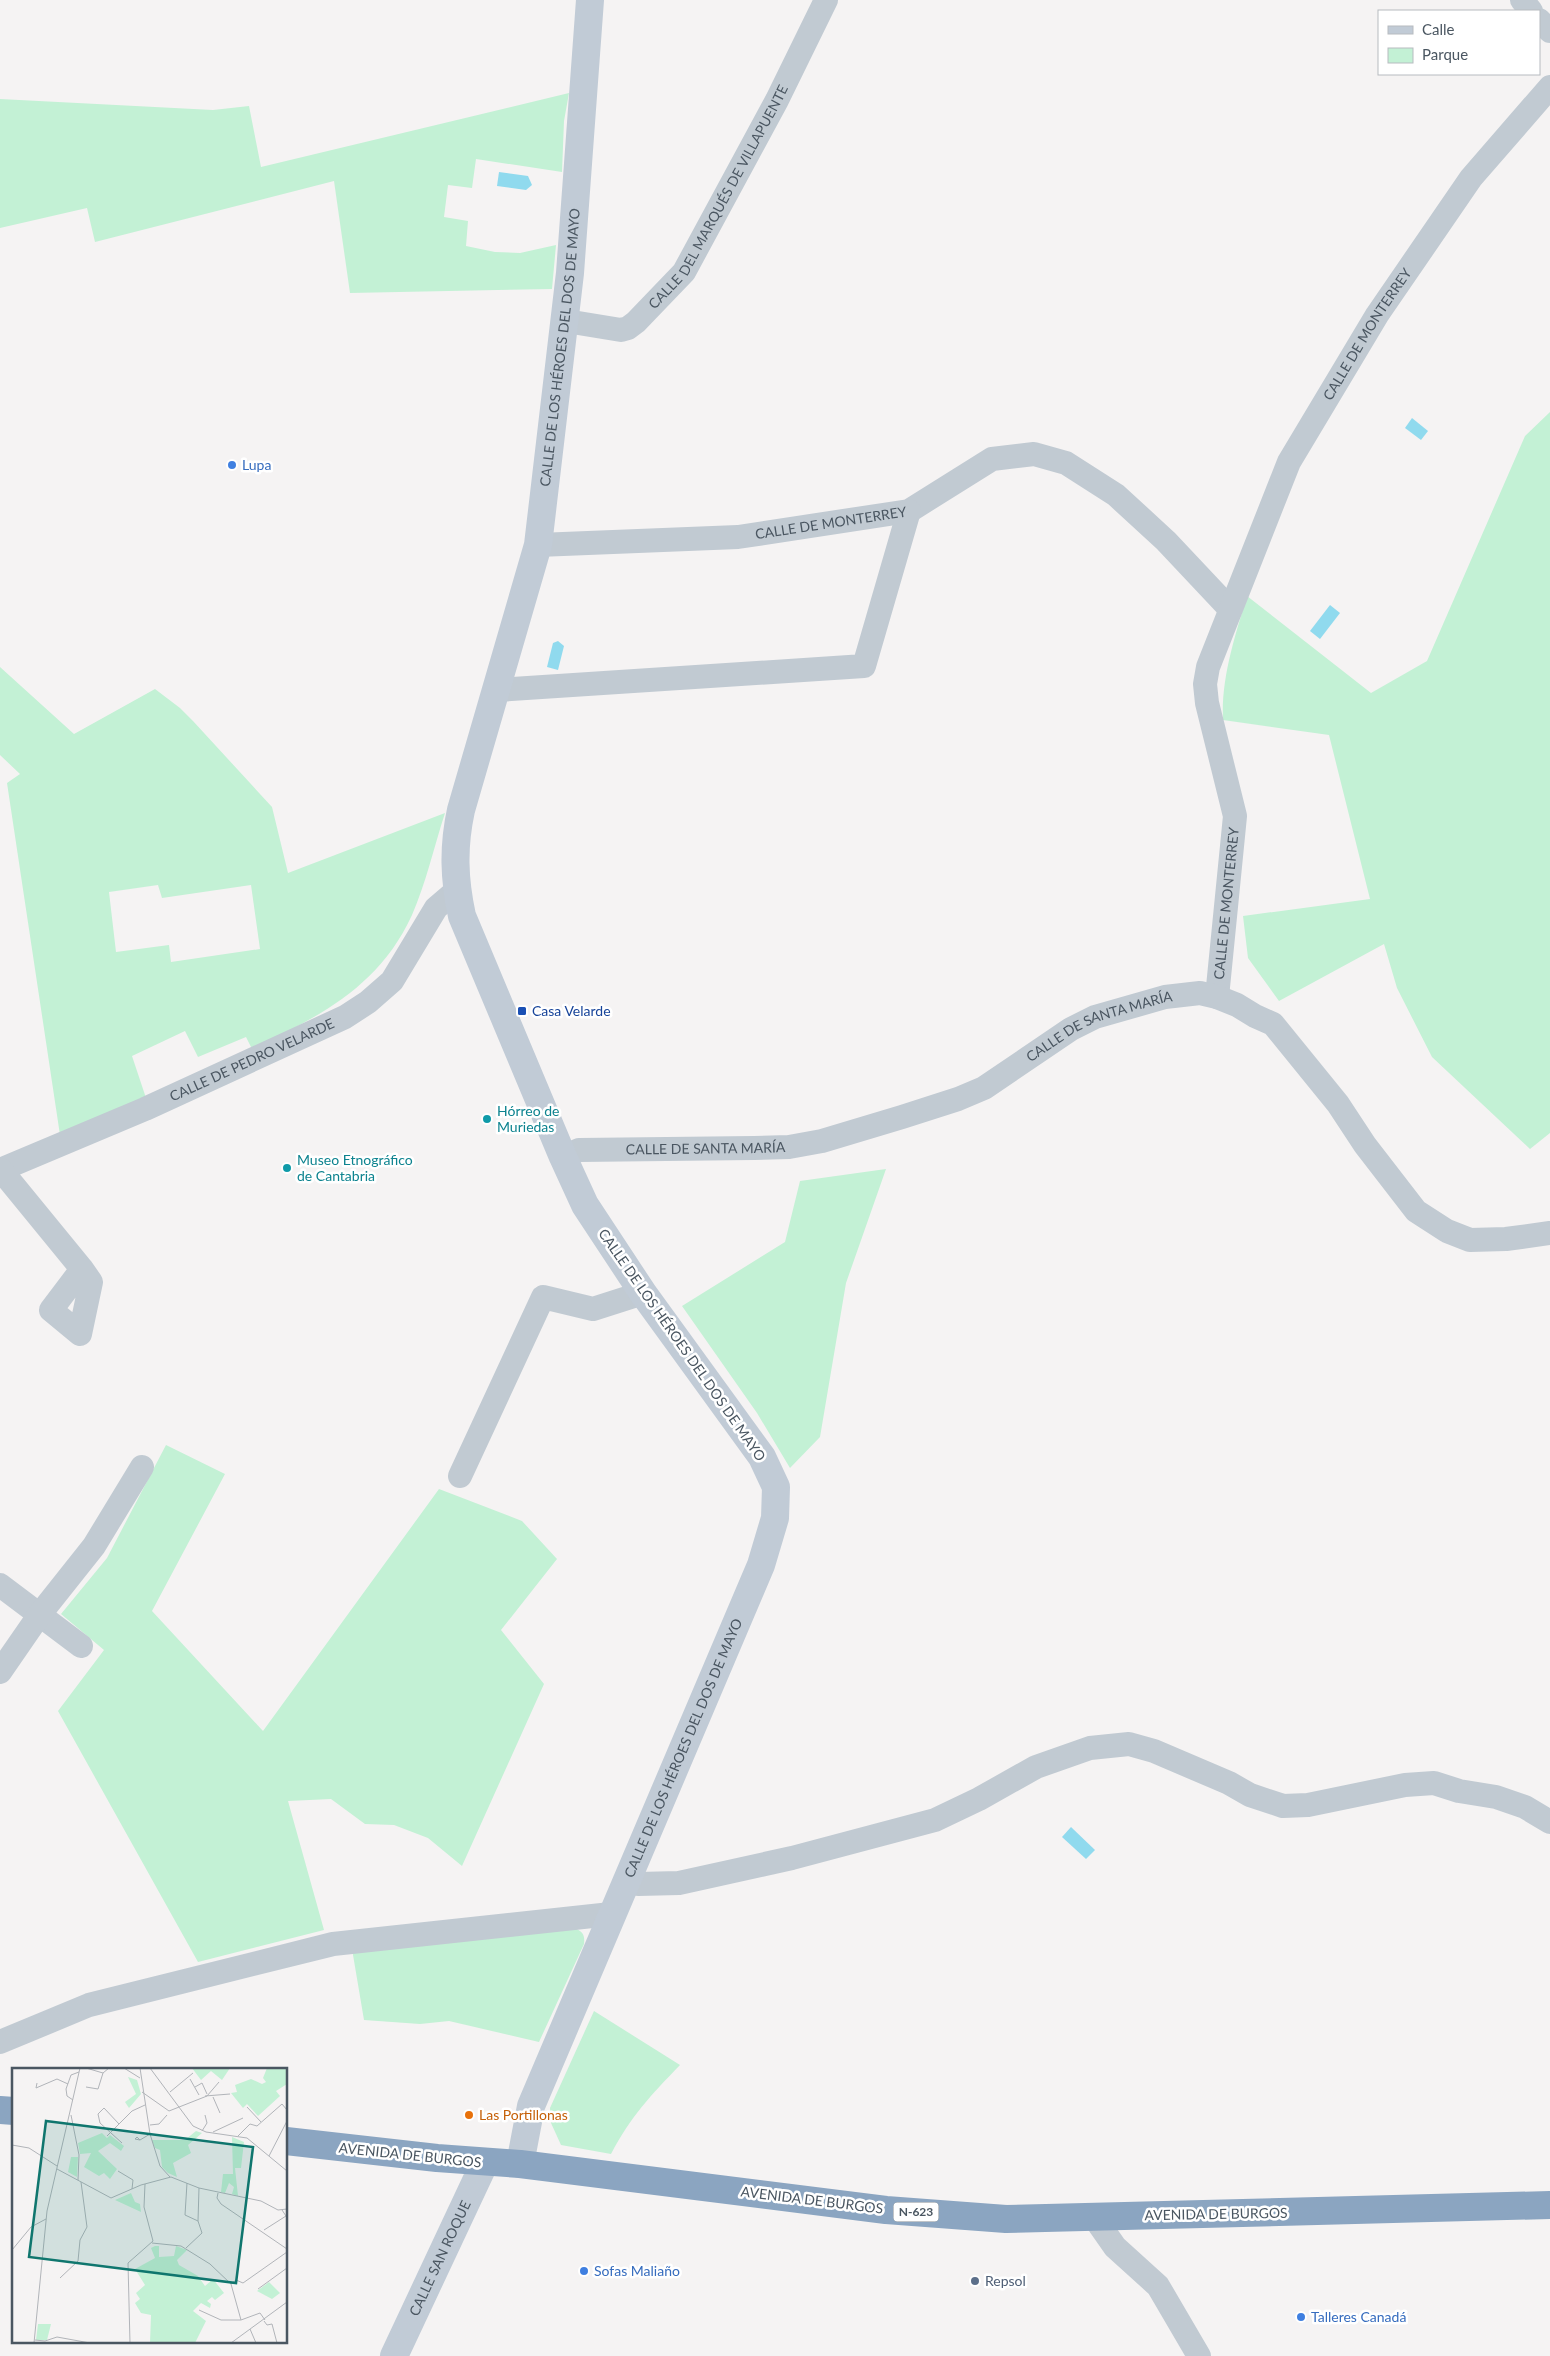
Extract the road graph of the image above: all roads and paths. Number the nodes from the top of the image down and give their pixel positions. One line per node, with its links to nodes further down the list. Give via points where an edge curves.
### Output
1 (590, 0): 8 (street, CALLE DE LOS HÉROES DEL DOS DE MAYO)
2 (826, 0): 8 (street, CALLE DEL MARQUÉS DE VILLAPUENTE, via 777,100 684,272 628,328 621,330)
3 (1522, 0): 4 (street)
4 (1530, 10)
5 (1540, 21): 6 (street)
6 (1550, 31)
7 (1550, 87): 11 (street, CALLE DE MONTERREY, via 1475,172 1377,315 1289,462)
8 (566, 320): 10 (street, CALLE DE LOS HÉROES DEL DOS DE MAYO)
9 (909, 511): 10 (street, CALLE DE MONTERREY, via 738,537); 11 (street, CALLE DE MONTERREY, via 992,459 1014,455 1045,456 1066,463 1116,495 1166,541); 12 (street, via 864,666)
10 (538, 545): 12 (street, CALLE DE LOS HÉROES DEL DOS DE MAYO)
11 (1230, 609): 14 (street, CALLE DE MONTERREY, via 1208,667 1205,684 1235,816)
12 (498, 690): 13 (street, CALLE DE LOS HÉROES DEL DOS DE MAYO, via 461,810 454,859)
13 (457, 890): 15 (street, CALLE DE LOS HÉROES DEL DOS DE MAYO, via 462,916); 16 (street, CALLE DE PEDRO VELARDE, via 436,908 392,981 345,1017 145,1109)
14 (1217, 997): 15 (street, CALLE DE SANTA MARÍA, via 1200,993 1179,994 1094,1017 984,1088 822,1141 789,1147 579,1150); 17 (street, CALLE DE SANTA MARÍA, via 1273,1024 1338,1104 1365,1145 1416,1210 1470,1240 1506,1239)
15 (562, 1157): 19 (street, CALLE DE LOS HÉROES DEL DOS DE MAYO, via 585,1205)
16 (0, 1170): 18 (street)
17 (1550, 1232)
18 (82, 1269)
19 (642, 1293): 21 (street, via 593,1309 543,1297); 27 (street, CALLE DE LOS HÉROES DEL DOS DE MAYO, via 762,1458 776,1487 775,1518 761,1565)
20 (142, 1467): 23 (street, via 94,1546)
21 (460, 1476)
22 (0, 1585): 23 (street)
23 (40, 1614): 24 (street); 25 (street)
24 (81, 1646)
25 (0, 1672)
26 (1550, 1822): 27 (street, via 1525,1806 1496,1797 1459,1792 1434,1783 1308,1805 1283,1806 1250,1795 1154,1750 1129,1744 1090,1748 1036,1766 935,1820 792,1858 680,1883 638,1884)
27 (626, 1880): 28 (street, CALLE DE LOS HÉROES DEL DOS DE MAYO)
28 (611, 1914): 29 (street, via 333,1944 89,2005); 32 (street, CALLE DE LOS HÉROES DEL DOS DE MAYO, via 531,2106)
29 (0, 2042)
30 (288, 2142): 31 (highway, AVENIDA DE BURGOS / N-623)
31 (486, 2162): 32 (highway, AVENIDA DE BURGOS / N-623); 35 (street, CALLE SAN ROQUE)
32 (520, 2164): 34 (highway, AVENIDA DE BURGOS / N-623, via 886,2210 1006,2219)
33 (1550, 2205): 34 (highway, AVENIDA DE BURGOS / N-623)
34 (1094, 2217): 36 (street, via 1115,2247 1158,2286)
35 (394, 2356)
36 (1199, 2356)

